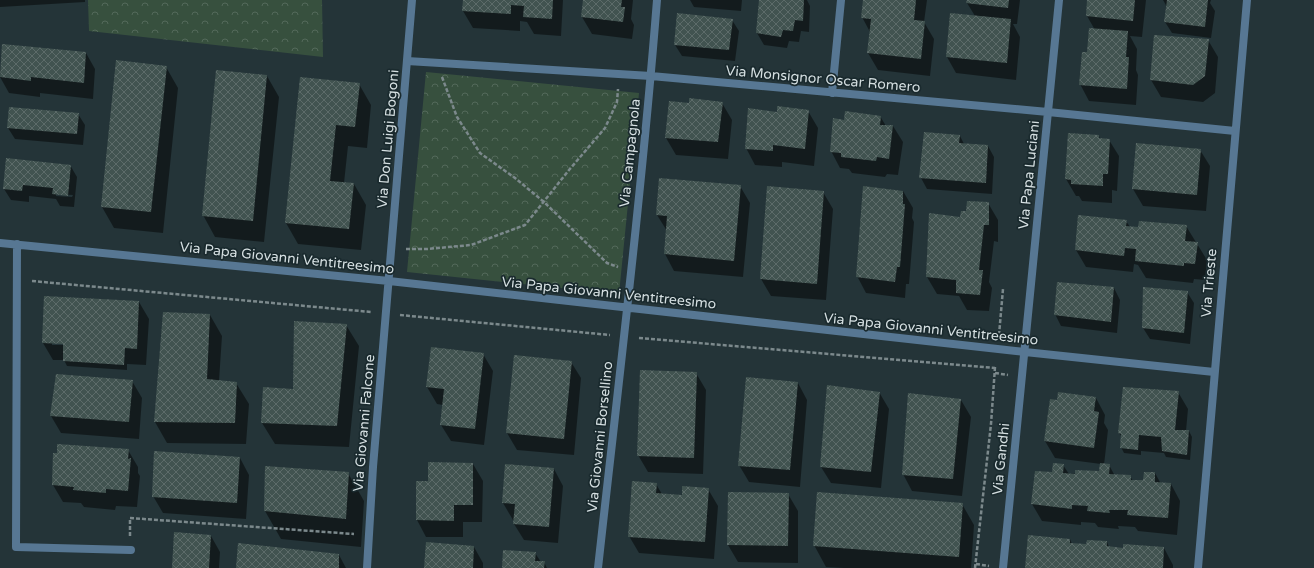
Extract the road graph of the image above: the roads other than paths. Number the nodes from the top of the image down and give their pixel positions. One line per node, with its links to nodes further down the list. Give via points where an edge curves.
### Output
1 (412, 0): 6 (street, Via Don Luigi Bogoni)
2 (657, 0): 7 (street, Via Campagnola)
3 (841, 0): 8 (street)
4 (1059, 0): 9 (street, Via Papa Luciani)
5 (1247, 0): 10 (street, Via Trieste)
6 (407, 62): 7 (street, Via Monsignor Oscar Romero); 13 (street, Via Don Luigi Bogoni)
7 (651, 76): 8 (street, Via Monsignor Oscar Romero); 14 (street, Via Campagnola)
8 (832, 93): 9 (street, Via Monsignor Oscar Romero)
9 (1048, 112): 10 (street, Via Monsignor Oscar Romero); 15 (street, Via Papa Luciani)
10 (1235, 130): 16 (street, Via Trieste)
11 (0, 243): 12 (street, Via Papa Giovanni Ventitreesimo)
12 (17, 244): 13 (street, Via Papa Giovanni Ventitreesimo); 17 (street, via 16,547)
13 (389, 281): 14 (street, Via Papa Giovanni Ventitreesimo); 18 (street, Via Giovanni Falcone)
14 (627, 308): 15 (street, Via Papa Giovanni Ventitreesimo); 19 (street, Via Giovanni Borsellino)
15 (1025, 352): 16 (street, Via Papa Giovanni Ventitreesimo); 20 (street, Via Gandhi)
16 (1214, 372): 21 (street, Via Trieste)
17 (131, 550)
18 (366, 568)
19 (598, 568)
20 (1003, 568)
21 (1198, 568)

